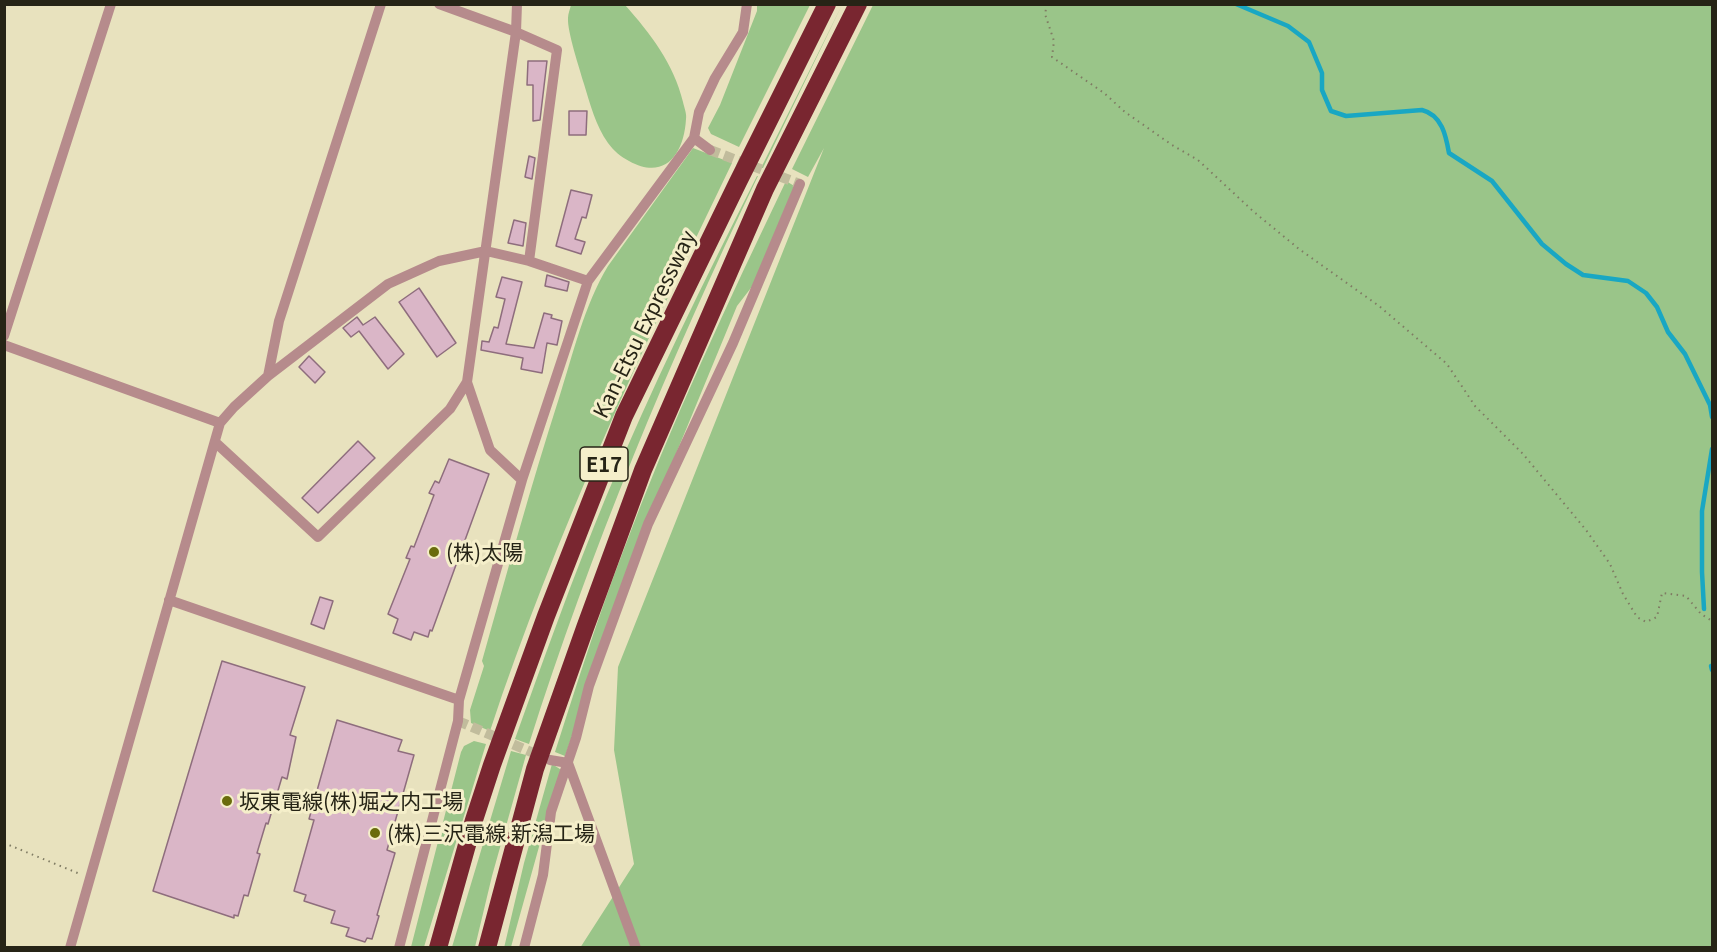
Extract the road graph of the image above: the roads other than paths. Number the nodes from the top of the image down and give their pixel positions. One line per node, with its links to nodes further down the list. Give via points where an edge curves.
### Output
1 (111, 4): 15 (street)
2 (381, 4): 17 (street, via 279,321)
3 (439, 4): 8 (street)
4 (517, 4): 8 (street)
5 (747, 4): 9 (street, via 743,32 699,112)
6 (827, 4): 28 (highway, Kan-Etsu Expressway / E17, via 620,425 492,765)
7 (858, 4): 29 (highway, E17, via 765,189 643,470 536,769)
8 (516, 32): 12 (street); 13 (street, via 557,50)
9 (694, 138): 10 (street); 14 (street)
10 (710, 150)
11 (801, 184): 25 (street, via 733,343 648,524 589,686)
12 (486, 251): 13 (street); 17 (street, via 439,261 388,284); 18 (street)
13 (529, 261): 14 (street)
14 (588, 281): 21 (street)
15 (5, 334)
16 (4, 345): 19 (street)
17 (268, 376): 19 (street)
18 (467, 382): 20 (street, via 450,409 318,537); 21 (street, via 490,450)
19 (220, 423): 20 (street)
20 (214, 442): 22 (street)
21 (522, 480): 23 (street)
22 (169, 600): 23 (street); 26 (street)
23 (459, 699): 27 (street, via 458,721)
24 (550, 760): 25 (street)
25 (568, 763): 30 (street, via 551,812 543,875); 31 (street)
26 (70, 948)
27 (399, 948)
28 (438, 948)
29 (487, 948)
30 (524, 948)
31 (636, 948)

